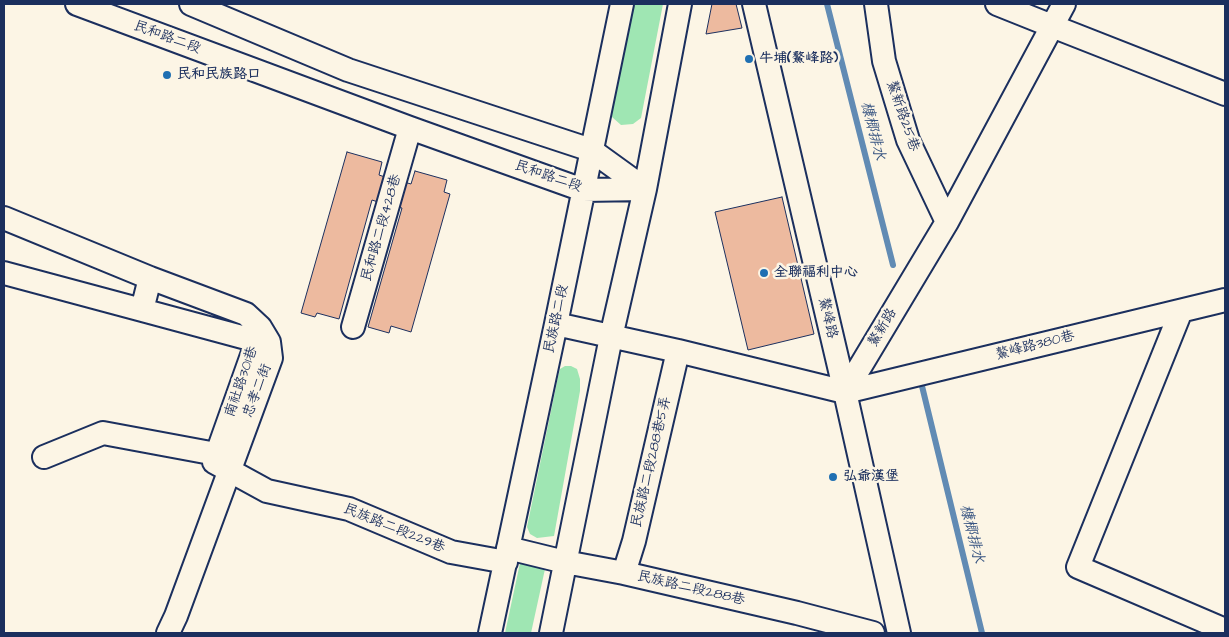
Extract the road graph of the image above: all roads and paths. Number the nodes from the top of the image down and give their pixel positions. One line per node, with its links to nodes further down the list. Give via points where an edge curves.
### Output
1 (78, 4): 11 (street, 民和路二段)
2 (191, 4): 12 (street, via 348,70)
3 (622, 4): 12 (street, 民族路二段)
4 (680, 4): 13 (street)
5 (754, 4): 26 (street, 鰲峰路)
6 (876, 4): 16 (street, 鰲新路25巷, via 884,61 908,140)
7 (997, 4): 9 (street)
8 (1064, 4): 9 (street, 鰲新路)
9 (1052, 26): 10 (street); 16 (street, 鰲新路)
10 (1225, 94)
11 (410, 128): 14 (street, 民和路二段); 23 (street, 民和路二段428巷)
12 (592, 150): 13 (street); 14 (street, 民族路二段)
13 (645, 189): 14 (street, 民和路二段); 24 (street)
14 (584, 190): 22 (street, 民族路二段)
15 (4, 218): 18 (street, 忠孝二街)
16 (947, 222): 26 (street, 鰲新路)
17 (4, 273): 20 (street, 南社路301巷)
18 (150, 278): 20 (street); 28 (street, 忠孝二街, via 246,314 260,327 268,342 271,358)
19 (1225, 300): 21 (street, 鰲峰路380巷)
20 (142, 310): 28 (street, 南社路301巷, via 257,340)
21 (1181, 311): 26 (street, 鰲峰路380巷); 32 (street, via 1078,567)
22 (556, 324): 24 (street); 29 (street, 民族路二段)
23 (353, 327)
24 (612, 337): 25 (street); 30 (street)
25 (678, 351): 26 (street); 31 (street, 民族路二段288巷5弄)
26 (845, 392): 37 (street, 鰲峰路)
27 (44, 457): 28 (street, 民族路二段229巷, via 103,433)
28 (222, 462): 29 (street, 民族路二段229巷, via 267,491 349,509 452,552); 33 (street, 忠孝二街, via 176,616)
29 (507, 555): 30 (street, 民族路二段288巷); 34 (street, 民族路二段)
30 (565, 562): 31 (street, 民族路二段288巷); 35 (street)
31 (624, 573): 36 (street, 民族路二段288巷)
32 (1225, 630)
33 (168, 633)
34 (490, 633)
35 (551, 633)
36 (873, 633)
37 (899, 633)

